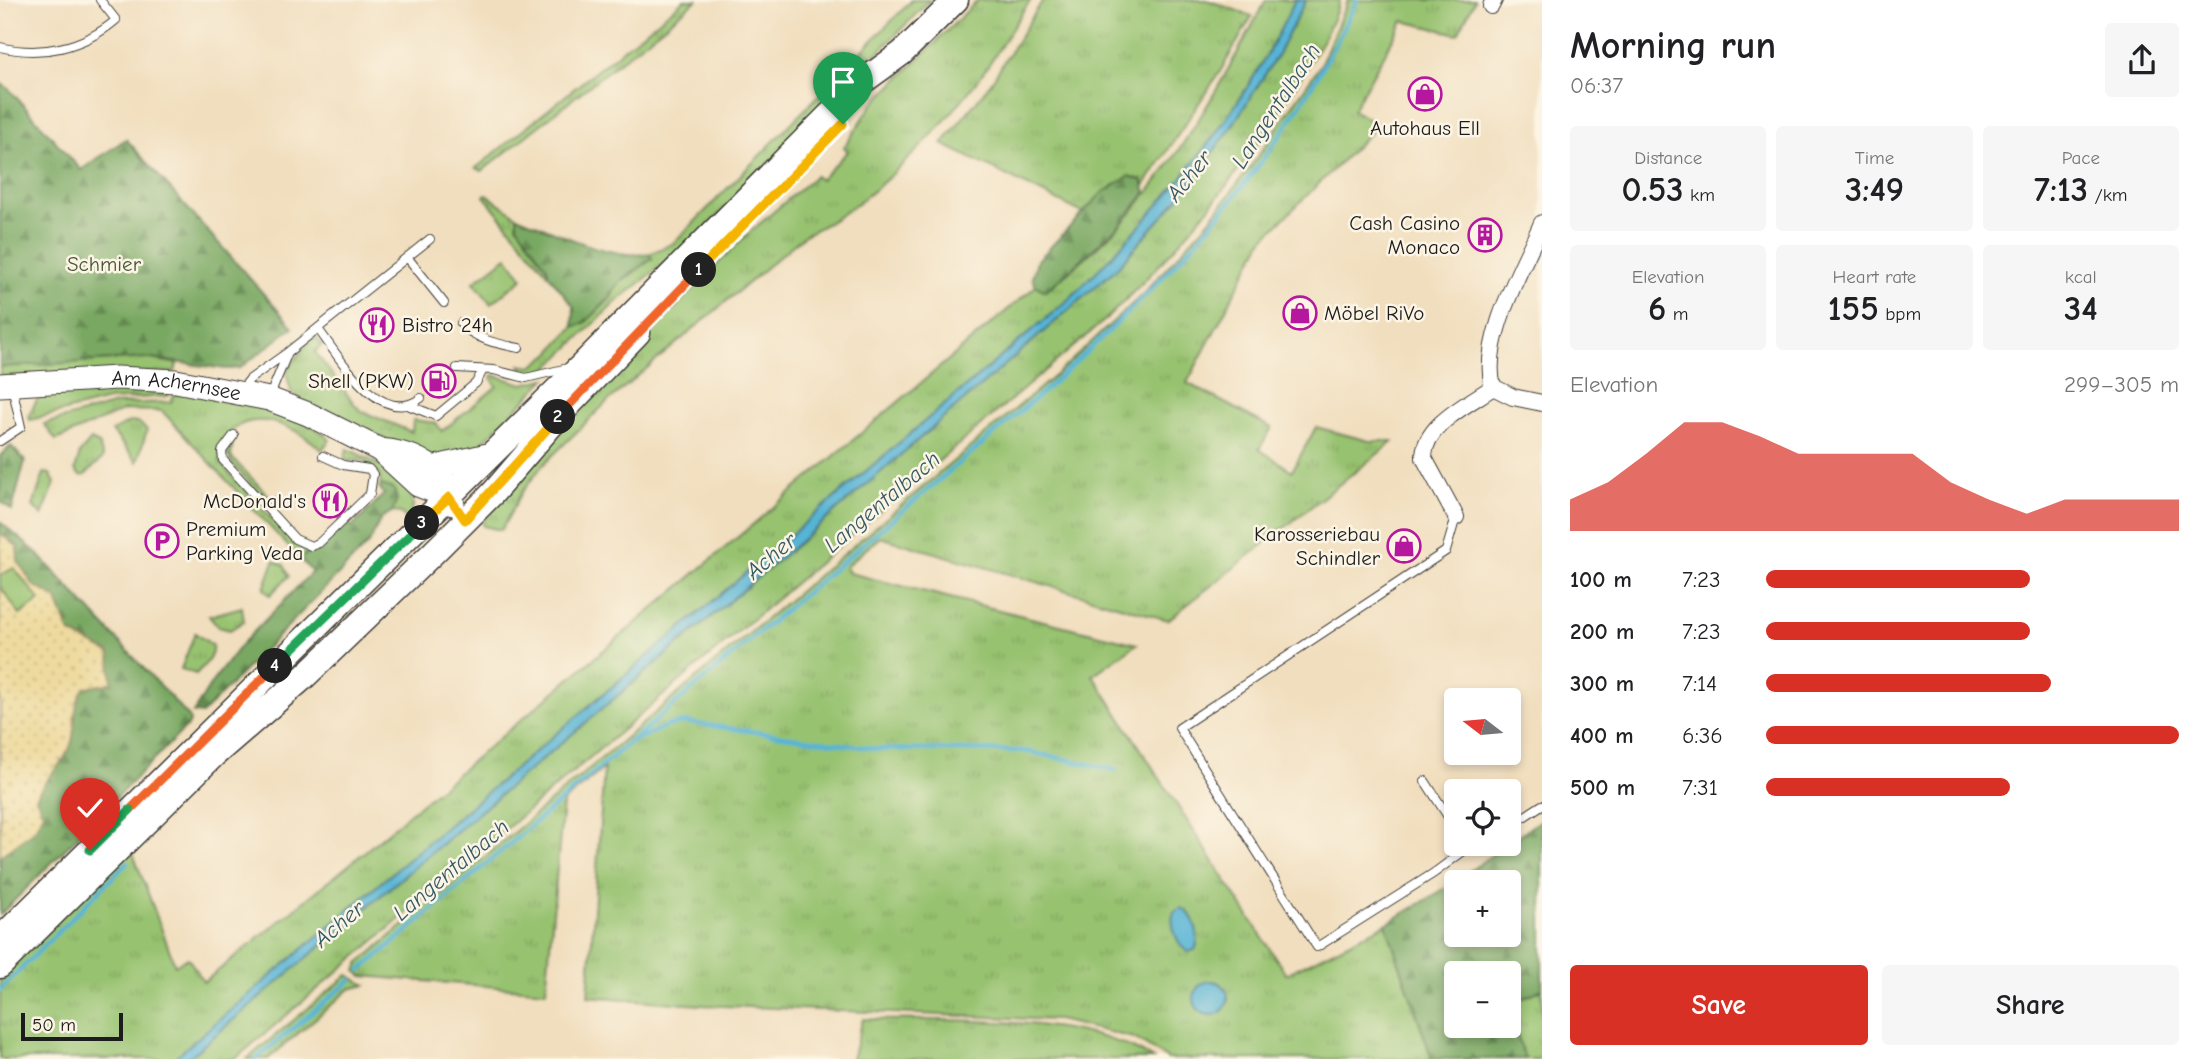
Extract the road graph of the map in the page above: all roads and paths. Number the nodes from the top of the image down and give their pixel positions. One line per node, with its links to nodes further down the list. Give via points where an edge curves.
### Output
1 (100, 0): 3 (lane, via 116,20 102,32 53,50 24,53)
2 (956, 0): 4 (main road)
3 (0, 47)
4 (902, 53): 13 (main road, via 862,82); 31 (main road, via 874,92 603,369)
5 (1542, 223): 17 (street, via 1503,313 1490,356)
6 (429, 239): 7 (lane)
7 (407, 257): 8 (lane); 10 (lane)
8 (444, 303)
9 (461, 323): 11 (lane, via 492,342)
10 (318, 328): 12 (lane); 22 (lane, via 370,394 397,406)
11 (519, 348)
12 (288, 352): 18 (lane, via 250,379); 20 (lane)
13 (581, 366): 15 (lane, via 526,378); 26 (main road)
14 (457, 368): 15 (lane)
15 (483, 370): 22 (lane, via 476,383 436,416)
16 (6, 385): 18 (street, Am Achernsee, via 117,378 176,380); 24 (lane, via 21,427)
17 (1493, 387): 21 (street); 30 (street, via 1435,429 1424,449 1424,458)
18 (240, 392): 20 (street, Am Achernsee)
19 (421, 398): 22 (lane)
20 (269, 399): 25 (street, Am Achernsee)
21 (1542, 403)
22 (410, 406)
23 (234, 435): 27 (lane, via 226,443 223,460 295,539 311,546 370,494 373,484 369,469)
24 (0, 441)
25 (380, 450): 28 (street, via 396,451); 29 (street, via 418,485)
26 (492, 454): 28 (street); 29 (main road)
27 (323, 456)
28 (432, 468): 29 (street)
29 (449, 497): 31 (street); 37 (main road)
30 (1456, 517): 36 (lane, via 1446,551 1179,728 1317,947)
31 (465, 520): 38 (main road, via 323,659 214,755)
32 (1425, 781): 34 (lane)
33 (1542, 805): 35 (lane)
34 (1444, 810)
35 (1521, 819)
36 (1457, 856)
37 (0, 939)
38 (0, 966)

